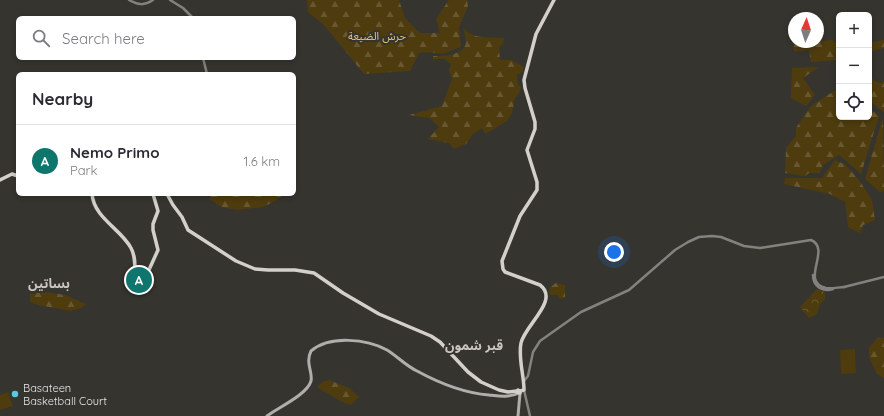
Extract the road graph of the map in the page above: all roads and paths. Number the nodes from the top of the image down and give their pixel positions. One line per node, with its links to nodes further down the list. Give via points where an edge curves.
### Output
1 (129, 0): 2 (street, via 143,5)
2 (153, 0)
3 (170, 0): 5 (street)
4 (554, 0): 14 (main road, via 537,31 524,80 535,122 527,150 537,190 520,216 502,261 503,269 508,274 540,285 547,296 546,302 521,341)
5 (191, 16)
6 (203, 60): 7 (street)
7 (206, 72)
8 (16, 175): 9 (main road, via 12,174)
9 (0, 180)
10 (92, 196): 11 (main road, via 104,218 123,236 131,248 135,262 135,282 141,286 158,250 153,230 158,211)
11 (154, 196)
12 (168, 196): 15 (main road, via 188,230 236,261 254,269 314,273 379,314 431,336 468,372 490,386 505,392)
13 (884, 277): 14 (street, via 829,288 821,286 816,281 815,264 818,248 811,240 760,248 706,236 675,250 629,290 581,312 540,342 533,352 528,376)
14 (524, 381): 15 (main road)
15 (520, 392): 16 (main road, via 502,396 461,390 416,371 382,348 363,341 343,341 322,344 311,351 309,384 290,402); 17 (main road); 18 (street)
16 (267, 416)
17 (518, 416)
18 (530, 416)

